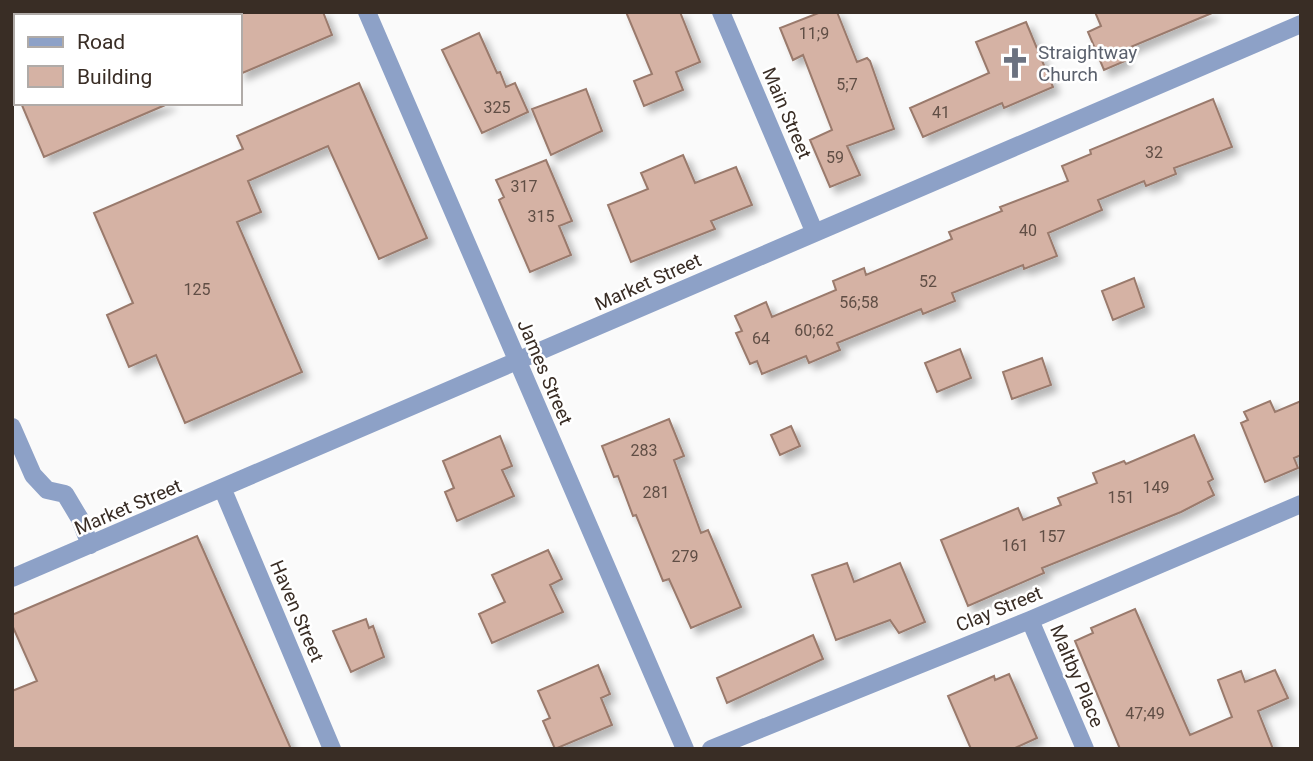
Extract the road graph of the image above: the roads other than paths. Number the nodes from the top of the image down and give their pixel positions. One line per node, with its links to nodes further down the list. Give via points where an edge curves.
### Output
1 (367, 12): 5 (street, James Street)
2 (721, 12): 4 (street, Main Street)
3 (1301, 24): 4 (street, Market Street)
4 (814, 231): 5 (street, Market Street)
5 (519, 362): 7 (street, Market Street); 13 (street, James Street)
6 (12, 427): 9 (street, via 33,475 47,490 65,494)
7 (223, 490): 9 (street, Market Street); 12 (street, Haven Street)
8 (1301, 504): 11 (street, Clay Street)
9 (90, 545): 10 (street, Market Street)
10 (12, 578)
11 (1030, 620): 14 (street, Clay Street); 15 (street, Maltby Place)
12 (332, 749)
13 (685, 749)
14 (712, 749)
15 (1085, 749)

